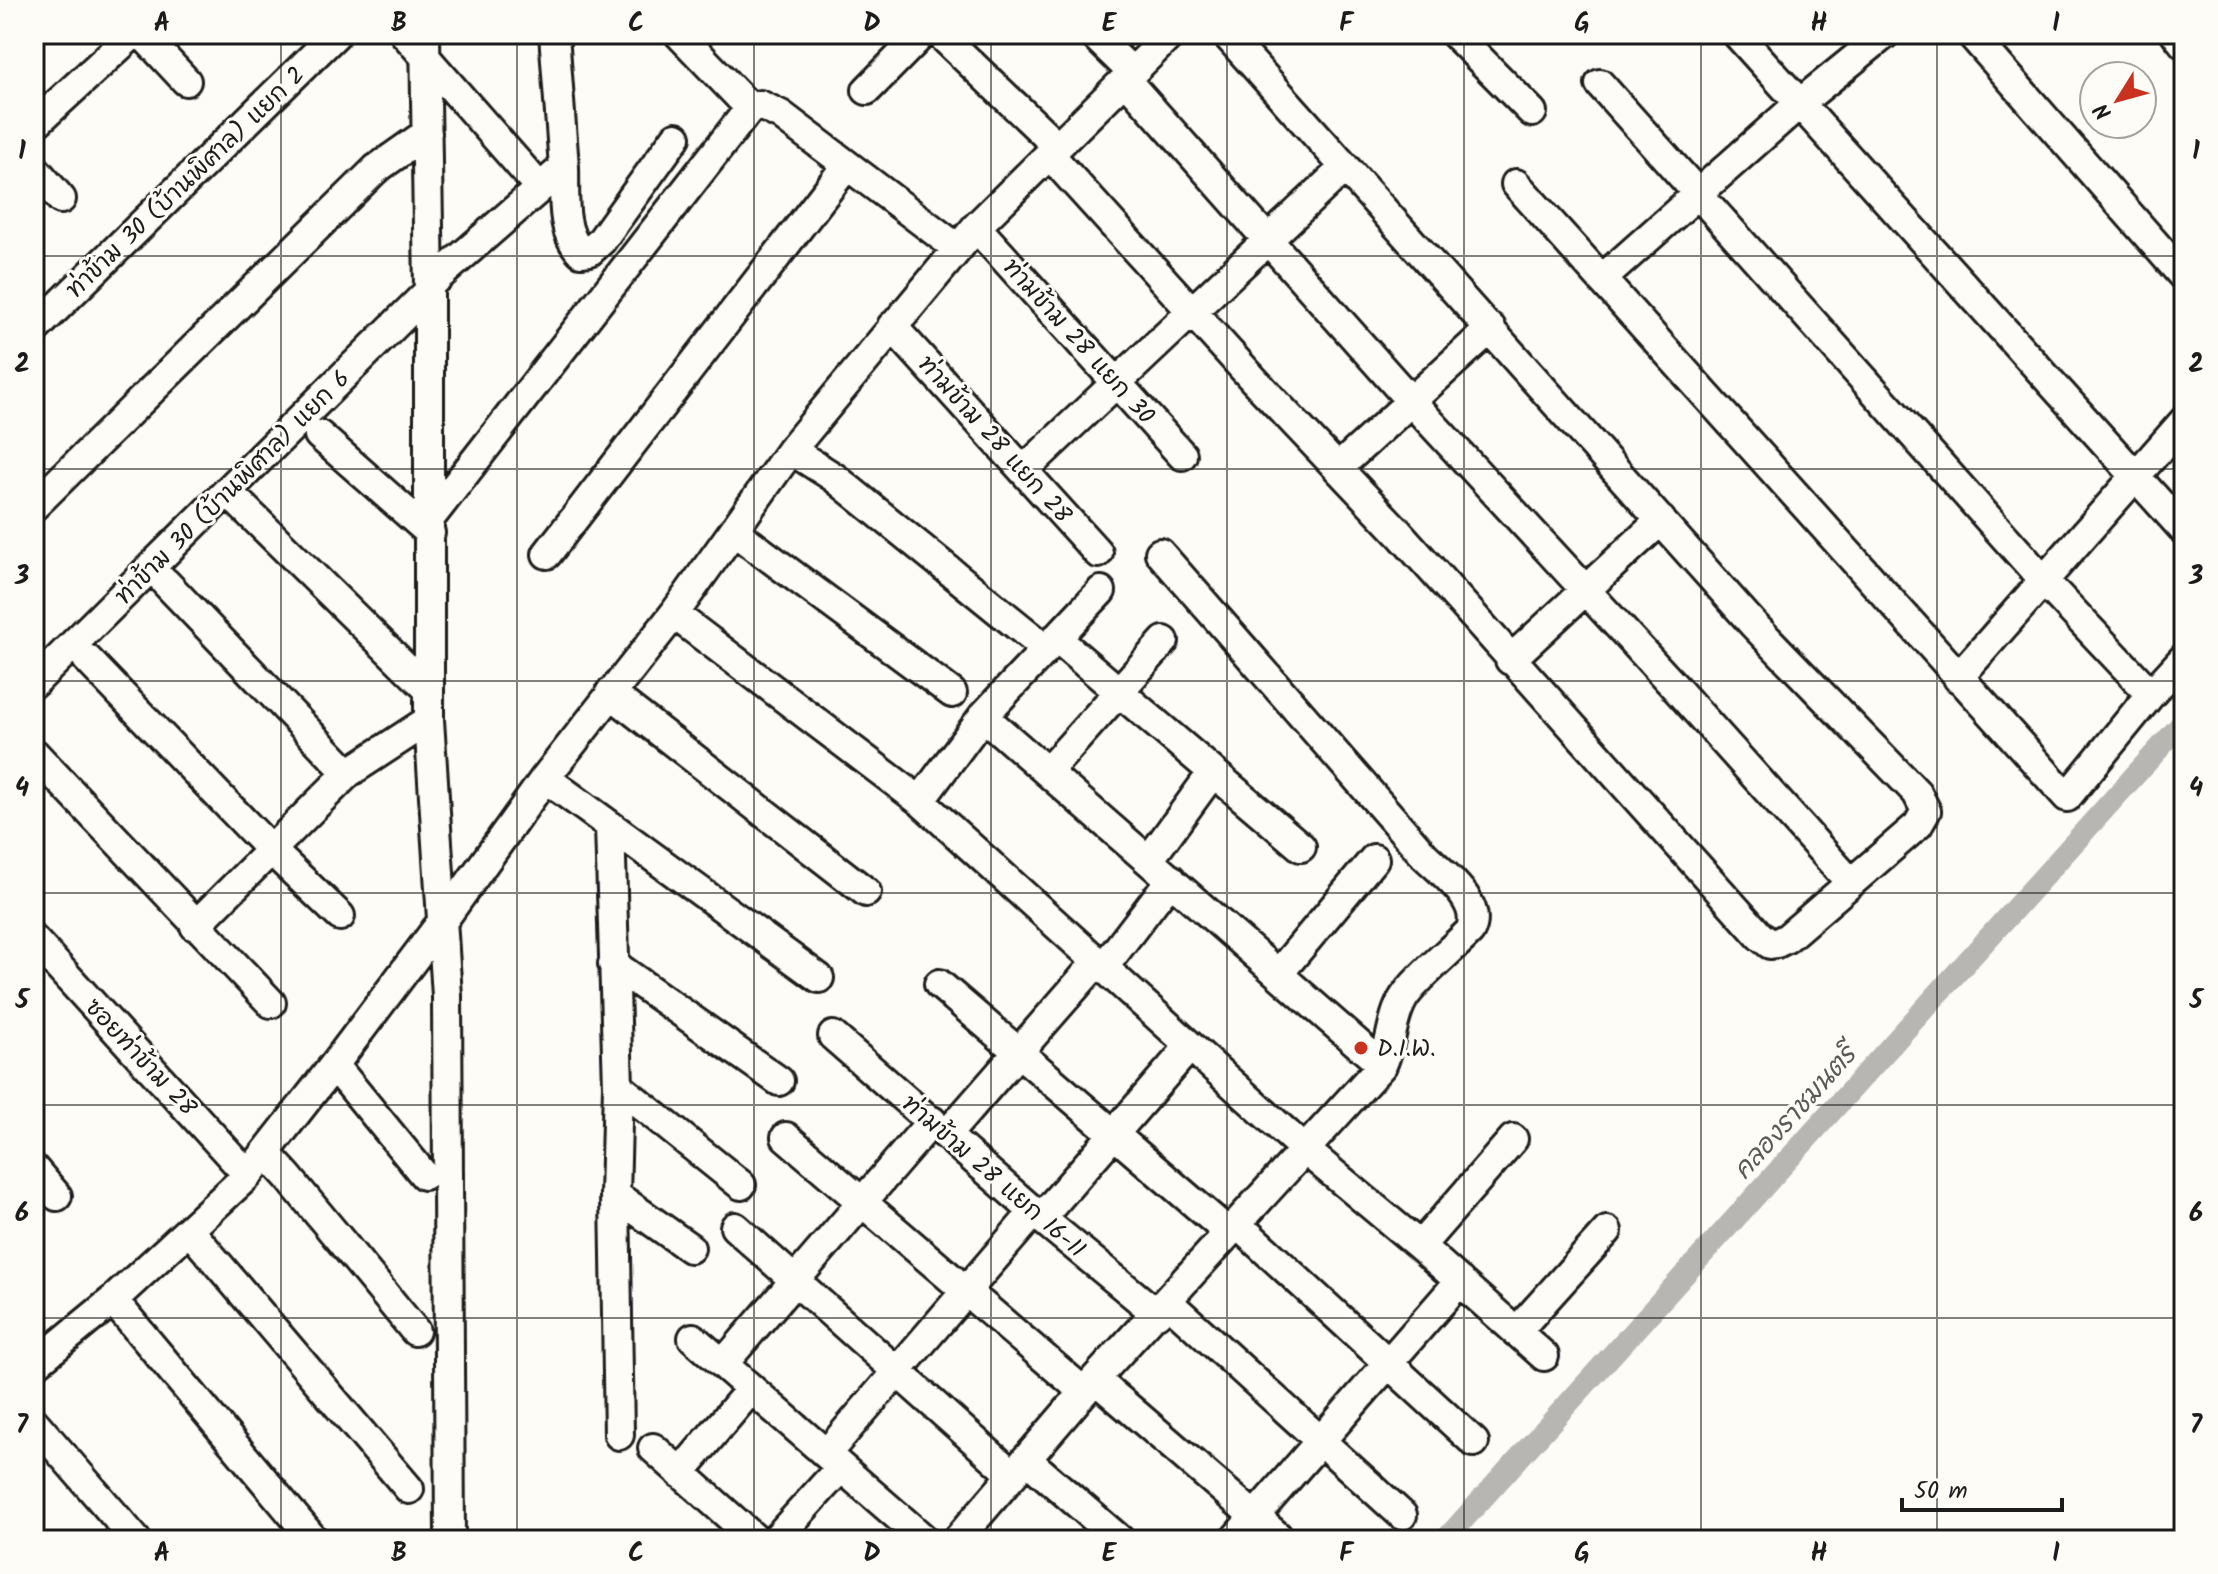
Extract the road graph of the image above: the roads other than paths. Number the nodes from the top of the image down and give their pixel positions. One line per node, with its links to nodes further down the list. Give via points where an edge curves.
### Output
1 (133, 34): 26 (street)
2 (142, 34): 20 (street)
3 (336, 34): 47 (street, ท่าข้าม 30 (บ้านพิศาล) แยก 2)
4 (405, 34): 18 (street)
5 (554, 34): 31 (street)
6 (679, 34): 24 (street)
7 (922, 34): 22 (street)
8 (940, 34): 29 (street)
9 (1093, 34): 19 (street)
10 (1171, 34): 19 (street)
11 (1226, 34): 32 (street)
12 (1455, 34): 25 (street)
13 (1737, 34): 23 (street)
14 (1885, 34): 23 (street)
15 (1971, 34): 41 (street)
16 (2176, 34): 17 (street)
17 (2184, 44)
18 (425, 45): 27 (street); 35 (street)
19 (1128, 76): 29 (street); 39 (street)
20 (186, 81)
21 (1600, 84): 36 (street)
22 (867, 90)
23 (1800, 103): 36 (street); 56 (street)
24 (750, 108): 30 (street, via 768,107); 60 (street)
25 (1532, 112)
26 (34, 125)
27 (427, 133): 43 (street); 58 (street, via 376,169)
28 (676, 137): 31 (street, via 590,251 581,252 567,230)
29 (1053, 150): 38 (street); 44 (street)
30 (847, 165): 40 (street); 65 (street)
31 (564, 167): 35 (street, ท่าข้าม 30 (บ้านพิศาล) แยก 6)
32 (1345, 167): 39 (street); 46 (street)
33 (34, 168): 37 (street)
34 (1516, 184): 42 (street)
35 (540, 188): 43 (street, ท่าข้าม 30 (บ้านพิศาล) แยก 6)
36 (1699, 193): 42 (street); 66 (street)
37 (61, 199)
38 (976, 227): 40 (street); 48 (street, ท่ามข้าม 28 แยก 30)
39 (1267, 238): 44 (street); 49 (street)
40 (957, 248): 45 (street)
41 (2184, 277)
42 (1602, 279): 76 (street)
43 (429, 288): 60 (street); 77 (street, ท่าข้าม 30 (บ้านพิศาล) แยก 6)
44 (1191, 311): 48 (street); 54 (street)
45 (892, 326): 52 (street); 55 (street, ท่ามข้าม 28 แยก 28)
46 (1491, 328): 49 (street); 59 (street)
47 (34, 330)
48 (1117, 383): 53 (street, ท่ามข้าม 28 แยก 30); 55 (street)
49 (1411, 401): 54 (street); 68 (street)
50 (2184, 421): 56 (street)
51 (319, 435): 60 (street)
52 (791, 450): 62 (street); 72 (street)
53 (1182, 455)
54 (1339, 467): 75 (street)
55 (1024, 470): 63 (street, ท่ามข้าม 28 แยก 28)
56 (2134, 476): 61 (street); 66 (street)
57 (240, 504): 78 (street)
58 (34, 506)
59 (1661, 520): 68 (street); 97 (street, via 1924,803 1926,811 1918,825)
60 (430, 525): 78 (street)
61 (2184, 530)
62 (735, 532): 70 (street); 81 (street)
63 (1098, 553)
64 (1160, 553): 113 (street, via 1473,909 1470,931 1404,997)
65 (547, 554)
66 (2044, 581): 76 (street); 82 (street)
67 (165, 582): 88 (street)
68 (1586, 590): 75 (street); 97 (street)
69 (1101, 591): 72 (street)
70 (674, 614): 80 (street); 90 (street)
71 (1164, 641): 79 (street)
72 (1051, 643): 79 (street); 83 (street)
73 (2184, 658): 82 (street)
74 (87, 659): 93 (street)
75 (1510, 660): 97 (street, via 1770,944 1787,938)
76 (1958, 678): 82 (street, via 2067,797)
77 (34, 683)
78 (428, 689): 84 (street)
79 (1119, 691): 86 (street); 87 (street)
80 (610, 693): 89 (street); 98 (street)
81 (952, 693)
82 (2151, 694)
83 (983, 716): 86 (street); 90 (street)
84 (429, 720): 88 (street); 100 (street)
85 (34, 753): 101 (street)
86 (1047, 772): 95 (street)
87 (1213, 772): 92 (street); 95 (street)
88 (348, 773): 93 (street)
89 (545, 778): 91 (street); 100 (street)
90 (920, 801): 104 (street)
91 (610, 827): 103 (street); 106 (street)
92 (1301, 847)
93 (270, 849): 99 (street); 101 (street)
94 (1374, 859): 105 (street)
95 (1149, 860): 96 (street)
96 (1171, 879): 104 (street); 105 (street)
97 (1851, 883)
98 (866, 892)
99 (340, 916)
100 (444, 919): 112 (street); 164 (street)
101 (195, 926): 108 (street)
102 (34, 940): 121 (street, ซอยท่าข้าม 28)
103 (613, 964): 114 (street); 115 (street)
104 (1100, 965): 110 (street); 111 (street)
105 (1279, 973): 113 (street)
106 (819, 978)
107 (939, 984): 111 (street)
108 (271, 1003)
109 (833, 1036): 116 (street, ท่ามข้าม 28 แยก 16-11)
110 (1190, 1046): 117 (street); 120 (street)
111 (1019, 1053): 116 (street); 117 (street)
112 (334, 1065): 121 (street); 123 (street)
113 (1382, 1065): 120 (street)
114 (779, 1081)
115 (618, 1086): 124 (street); 125 (street)
116 (939, 1127): 127 (street); 128 (street, ท่ามข้าม 28 แยก 16-11)
117 (1115, 1135): 128 (street); 130 (street)
118 (786, 1137): 127 (street)
119 (1513, 1139): 133 (street)
120 (1304, 1149): 130 (street); 133 (street)
121 (257, 1164): 131 (street); 140 (street, ซอยท่าข้าม 28, via 288,1177)
122 (34, 1169): 126 (street)
123 (424, 1175)
124 (741, 1185)
125 (615, 1195): 134 (street); 151 (street)
126 (57, 1196)
127 (862, 1202): 135 (street); 137 (street)
128 (1038, 1215): 137 (street); 139 (street, ท่ามข้าม 28 แยก 16-11)
129 (735, 1227): 135 (street)
130 (1233, 1228): 139 (street); 145 (street)
131 (190, 1231): 138 (street); 158 (street)
132 (1607, 1231): 141 (street)
133 (1420, 1246): 136 (street)
134 (690, 1248)
135 (795, 1281): 144 (street); 147 (street)
136 (1460, 1281): 141 (street); 145 (street)
137 (965, 1290): 147 (street); 148 (street)
138 (113, 1300): 146 (street); 163 (street)
139 (1162, 1308): 148 (street); 152 (street, ท่ามข้าม 28 แยก 16-11)
140 (415, 1331)
141 (1516, 1332): 143 (street)
142 (693, 1338): 144 (street)
143 (1544, 1356)
144 (723, 1364): 149 (street)
145 (1389, 1364): 152 (street); 153 (street)
146 (34, 1365)
147 (897, 1372): 155 (street); 156 (street)
148 (1090, 1385): 156 (street); 160 (street)
149 (751, 1389): 155 (street); 157 (street)
150 (34, 1422): 162 (street)
151 (619, 1435)
152 (1320, 1440): 159 (street, ท่ามข้าม 28 แยก 16-11); 160 (street)
153 (1474, 1442)
154 (653, 1448): 157 (street)
155 (834, 1461): 166 (street); 167 (street)
156 (1019, 1467): 161 (street); 168 (street)
157 (680, 1473): 165 (street)
158 (409, 1489)
159 (1402, 1515)
160 (1255, 1517): 169 (street); 170 (street)
161 (960, 1539)
162 (136, 1540)
163 (314, 1540)
164 (450, 1540)
165 (756, 1540)
166 (775, 1540)
167 (925, 1540)
168 (1120, 1540)
169 (1234, 1540)
170 (1282, 1540)

